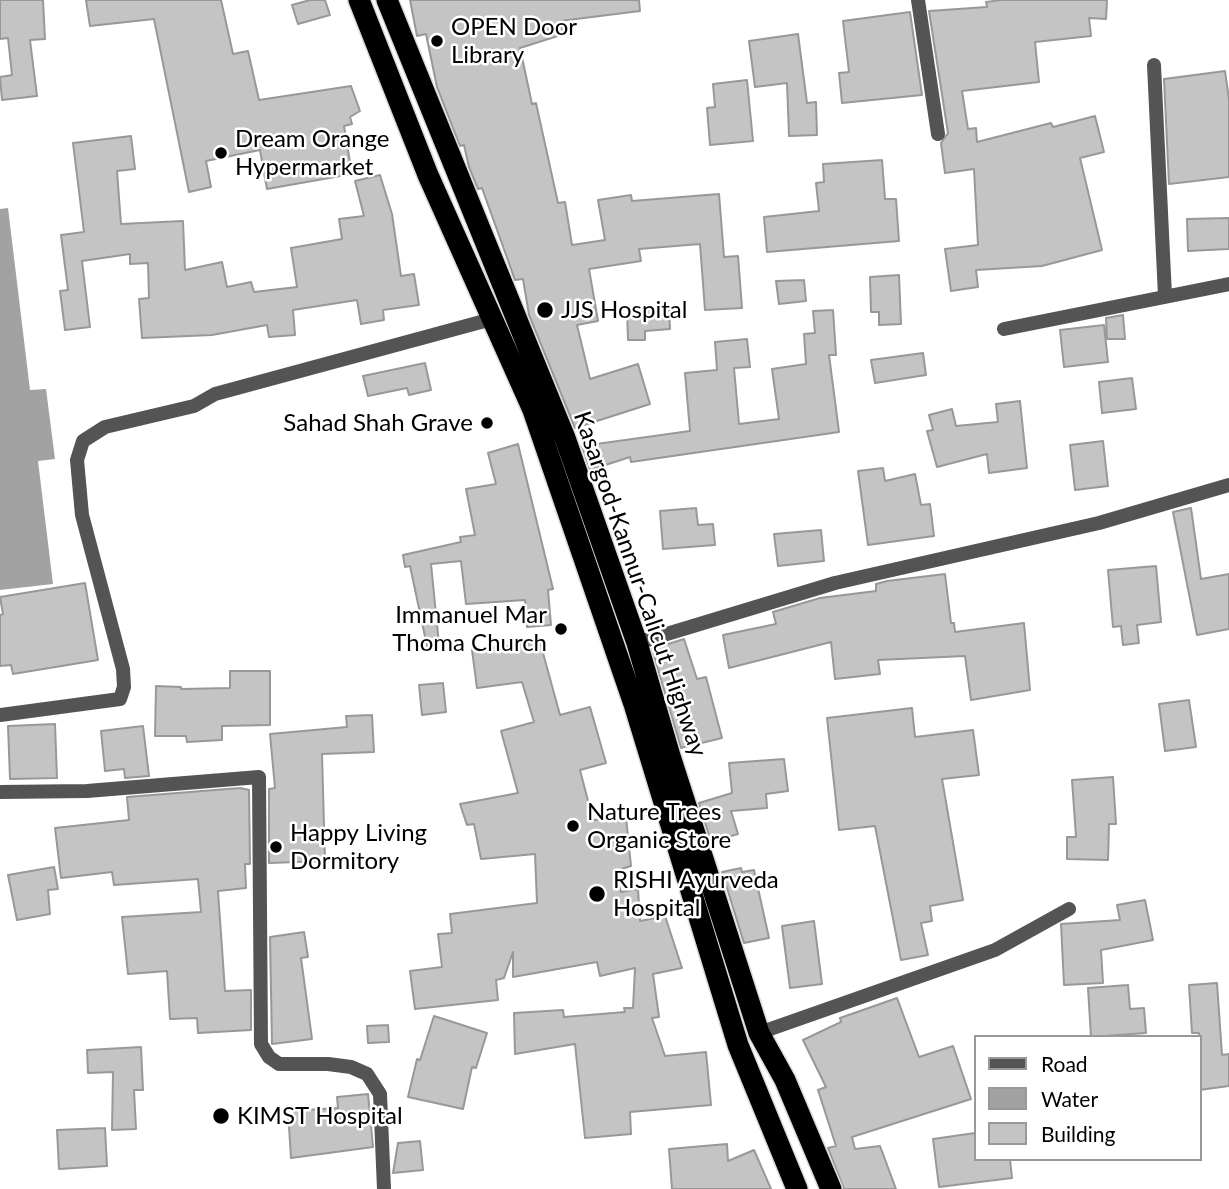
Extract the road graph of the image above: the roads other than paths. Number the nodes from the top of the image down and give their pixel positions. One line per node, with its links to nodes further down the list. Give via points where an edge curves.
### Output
1 (359, 0): 8 (highway, Kasargod-Kannur-Calicut Highway, via 428,175)
2 (387, 0): 11 (highway, Kasargod-Kannur-Calicut Highway, via 565,438)
3 (918, 0): 5 (street)
4 (1154, 65): 7 (street)
5 (938, 134)
6 (1229, 284): 7 (street)
7 (1166, 296): 9 (street)
8 (492, 319): 12 (street, via 215,394 194,406 106,427 83,441 77,460 82,515 124,687 120,699); 17 (highway, Kasargod-Kannur-Calicut Highway, via 533,410 569,511 634,704 738,1045)
9 (1004, 329)
10 (1229, 485): 11 (street, via 1099,523 835,583)
11 (637, 643): 15 (highway, Kasargod-Kannur-Calicut Highway)
12 (0, 715)
13 (0, 792): 16 (street, via 87,791 259,777 261,1044 279,1064 328,1064 367,1074 380,1094)
14 (1069, 909): 15 (street, via 995,950)
15 (759, 1033): 18 (highway, Kasargod-Kannur-Calicut Highway, via 785,1080)
16 (384, 1189)
17 (797, 1189)
18 (831, 1189)

